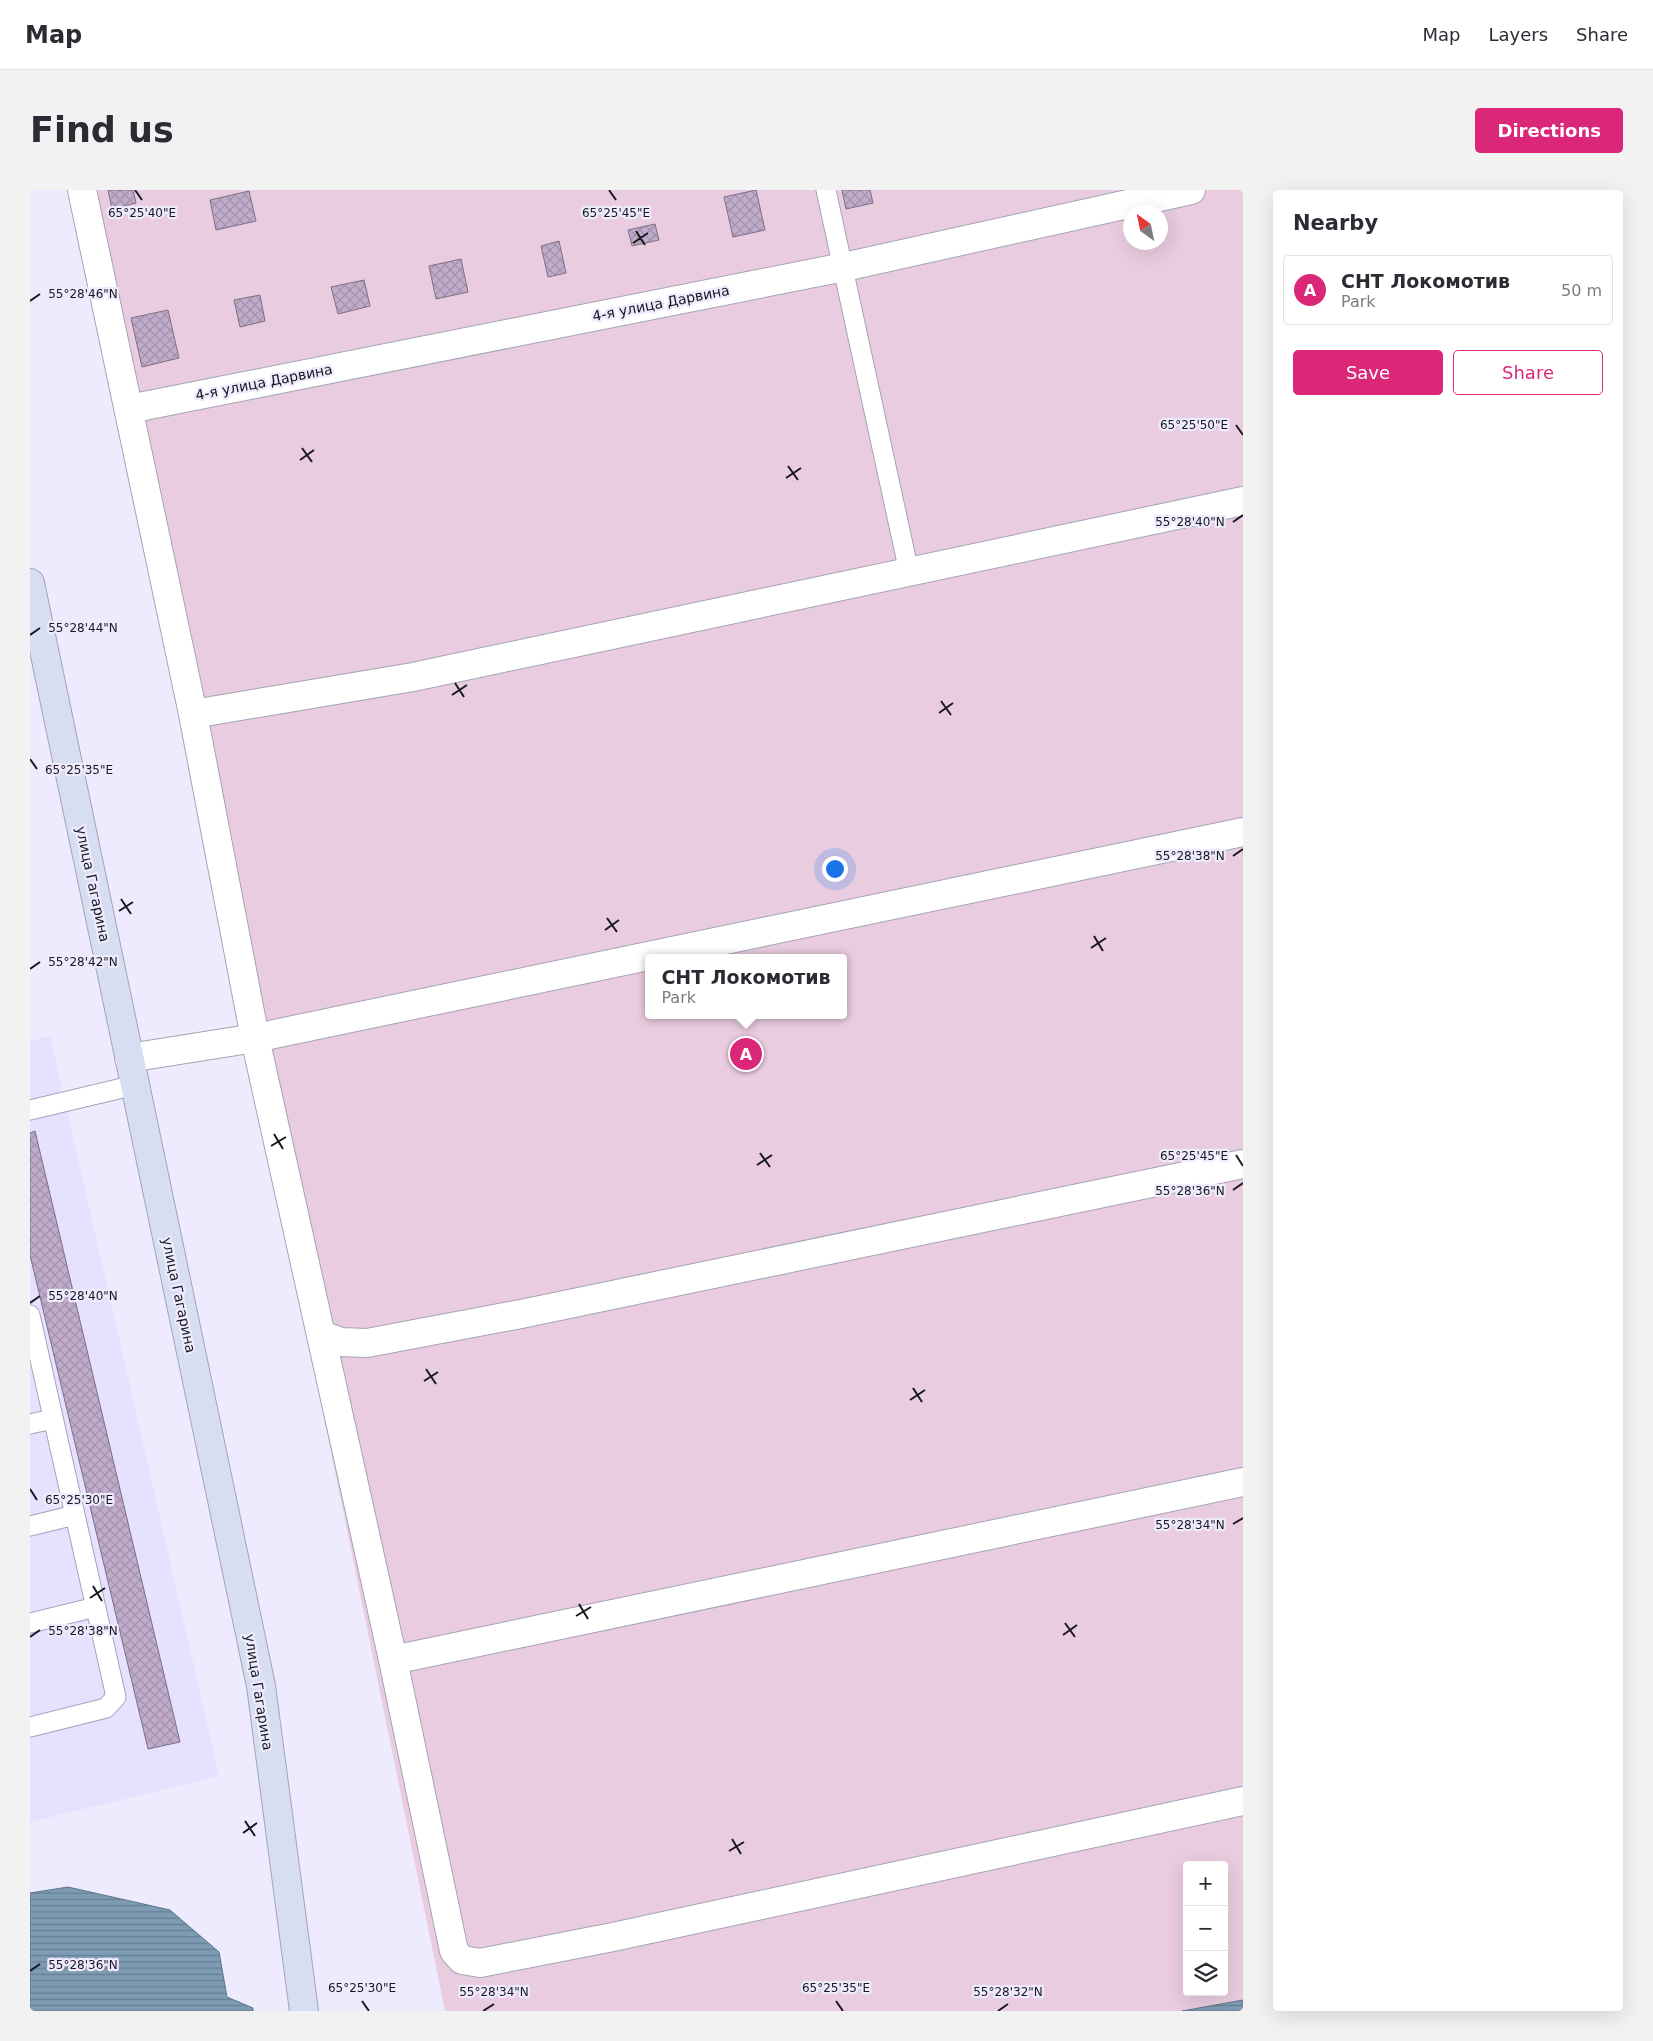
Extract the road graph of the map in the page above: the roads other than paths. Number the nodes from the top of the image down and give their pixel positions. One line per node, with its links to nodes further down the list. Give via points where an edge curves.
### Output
1 (82, 190): 5 (street)
2 (826, 190): 4 (lane)
3 (1191, 190): 4 (street, 4-я улица Дарвина)
4 (844, 267): 5 (street, 4-я улица Дарвина); 7 (lane)
5 (129, 409): 9 (street)
6 (1243, 501): 7 (street)
7 (909, 572): 9 (street, via 413,677)
8 (30, 583): 14 (main road, улица Гагарина)
9 (193, 714): 13 (street)
10 (1243, 832): 11 (street)
11 (658, 954)
12 (645, 957): 13 (street)
13 (255, 1038): 14 (street); 19 (street)
14 (129, 1058): 15 (main road, улица Гагарина)
15 (135, 1085): 16 (lane); 30 (main road, улица Гагарина, via 261,1686)
16 (30, 1110)
17 (1243, 1164): 19 (street, via 367,1343 341,1342)
18 (30, 1317): 20 (lane)
19 (321, 1335): 27 (street)
20 (53, 1419): 21 (lane); 23 (lane)
21 (30, 1424)
22 (1243, 1482): 27 (street)
23 (75, 1515): 24 (lane); 25 (lane)
24 (30, 1526)
25 (96, 1608): 26 (lane); 28 (lane, via 116,1697 106,1708)
26 (30, 1623)
27 (393, 1660): 29 (street, via 454,1951 462,1960 480,1963)
28 (30, 1727)
29 (1243, 1801)
30 (304, 2011)

